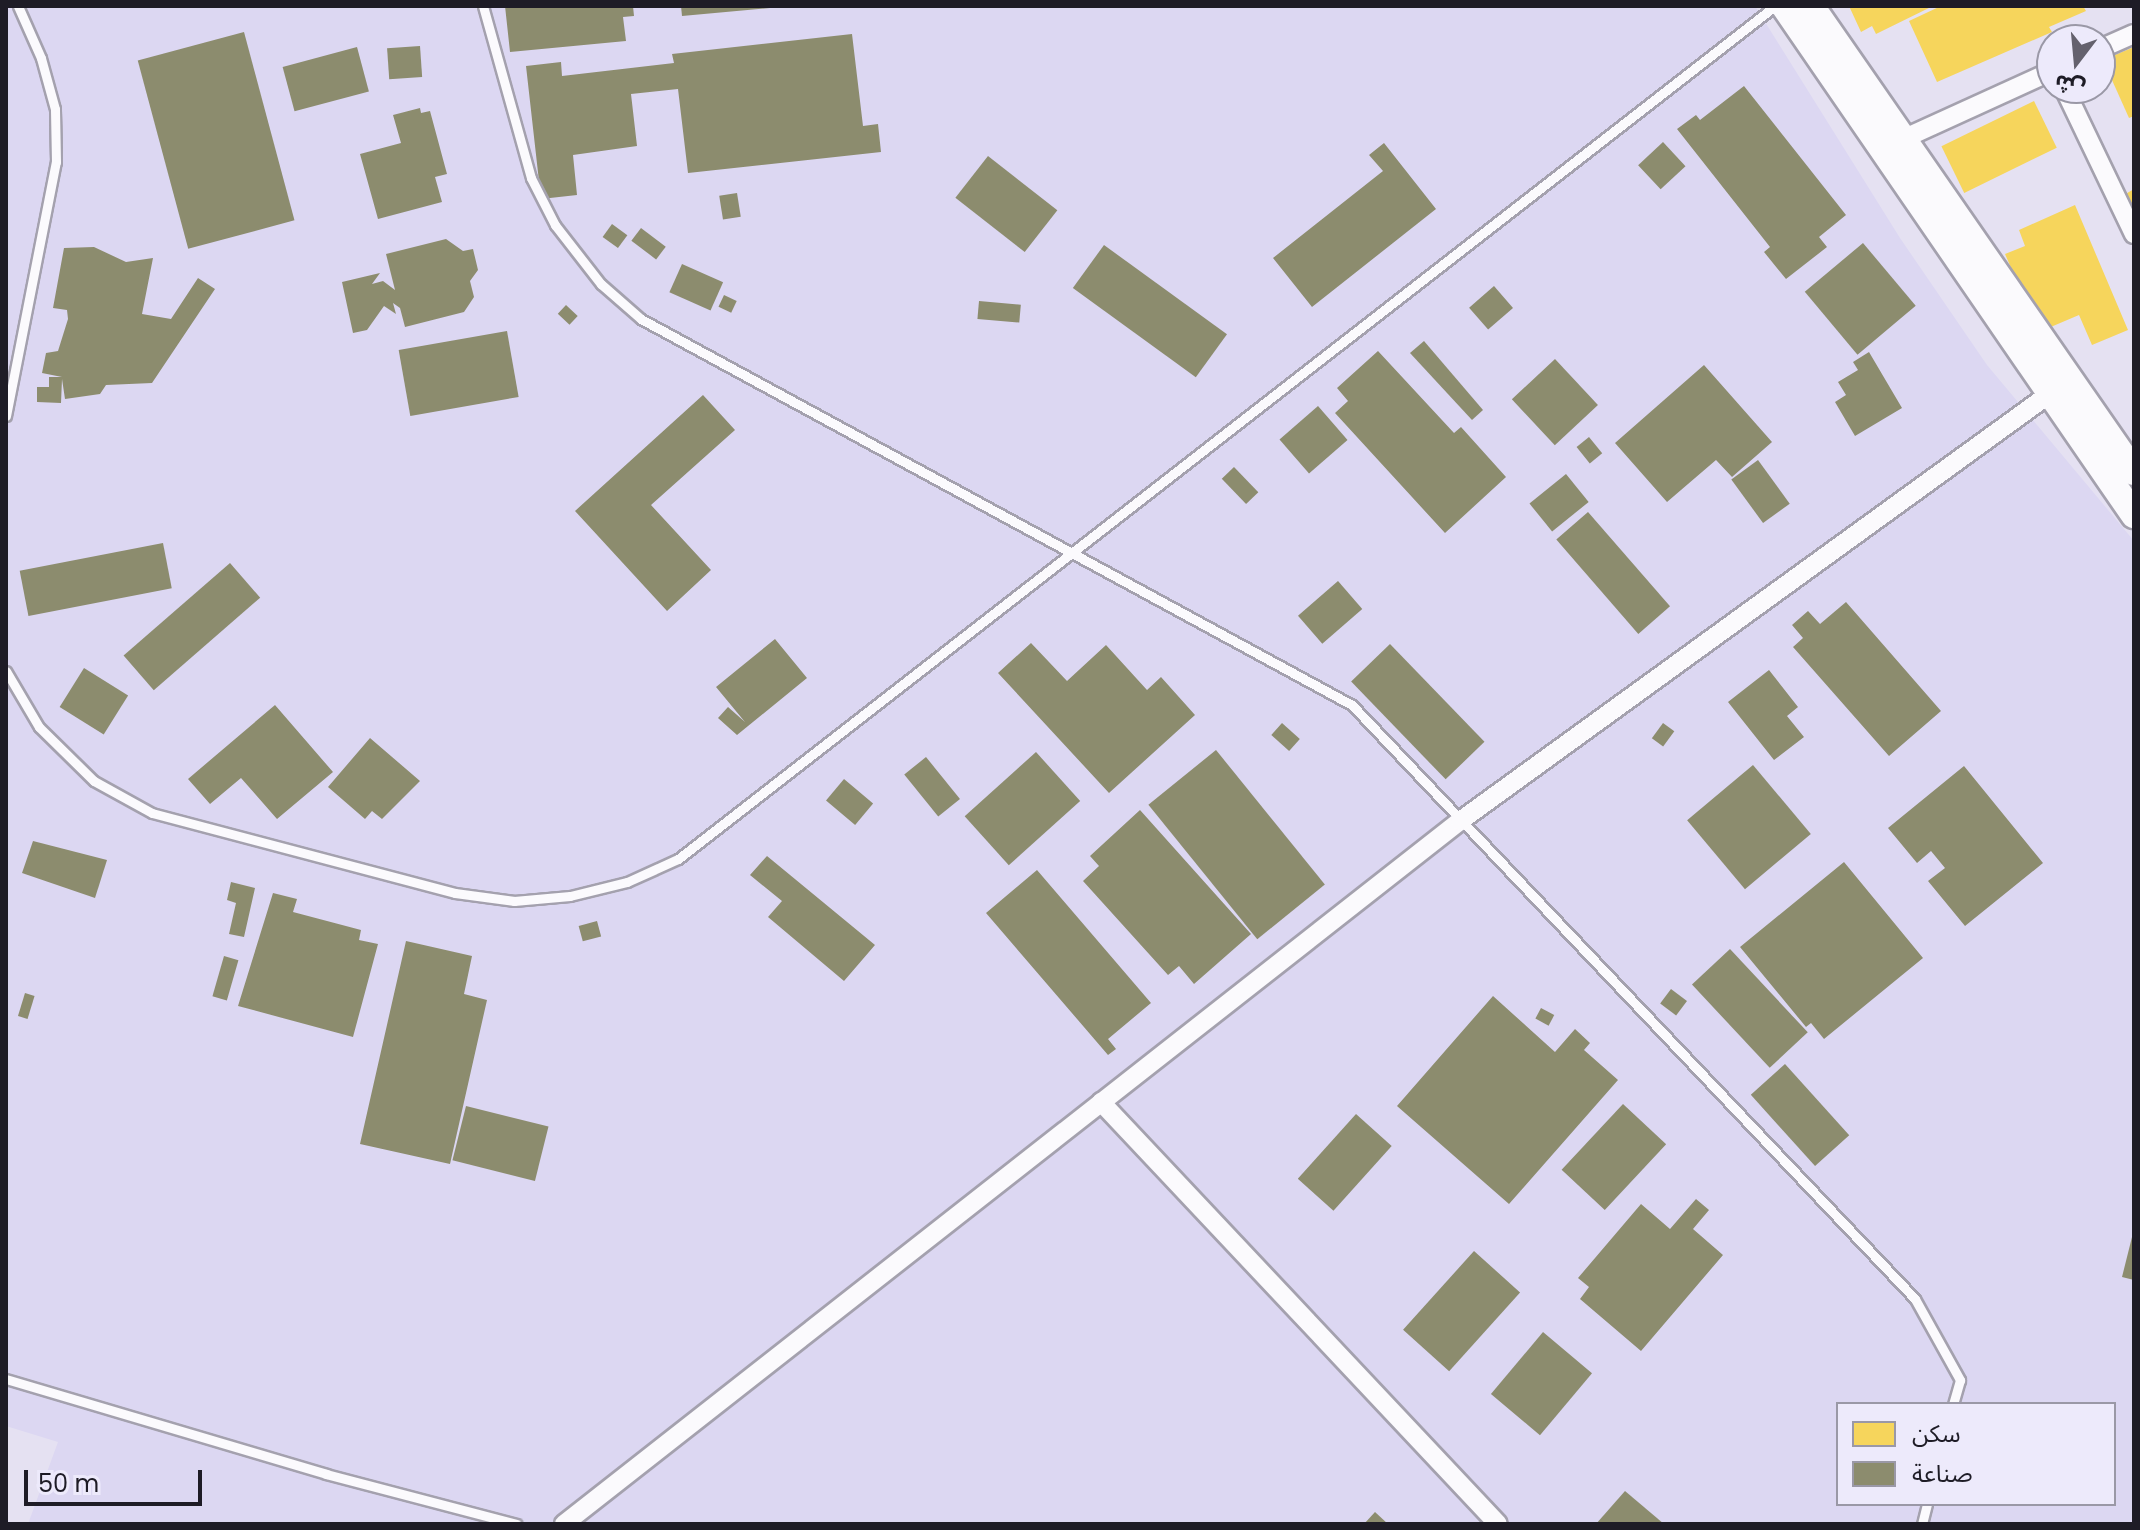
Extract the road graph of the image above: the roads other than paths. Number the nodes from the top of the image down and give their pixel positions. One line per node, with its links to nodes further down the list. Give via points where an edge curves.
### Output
1 (18, 6): 11 (lane, via 41,58 55,109 56,162)
2 (483, 6): 14 (lane, via 531,178 555,225 601,284 641,319)
3 (1775, 6): 14 (lane)
4 (1784, 6): 10 (main road)
5 (1811, 6): 8 (main road)
6 (2036, 78): 8 (street)
7 (2072, 104): 9 (street)
8 (1905, 138): 12 (main road)
9 (2134, 234)
10 (2048, 395): 13 (main road); 16 (street)
11 (6, 416)
12 (2134, 472)
13 (2134, 515)
14 (1070, 551): 15 (lane, via 678,859 627,882 570,896 514,901 455,893 152,813 94,781 72,760 39,727); 16 (lane, via 1352,705)
15 (6, 671)
16 (1460, 821): 17 (street); 19 (lane, via 1915,1299 1960,1380)
17 (1101, 1102): 21 (street); 22 (street)
18 (6, 1379): 20 (lane, via 326,1474)
19 (1954, 1402)
20 (517, 1524)
21 (564, 1524)
22 (1498, 1524)

